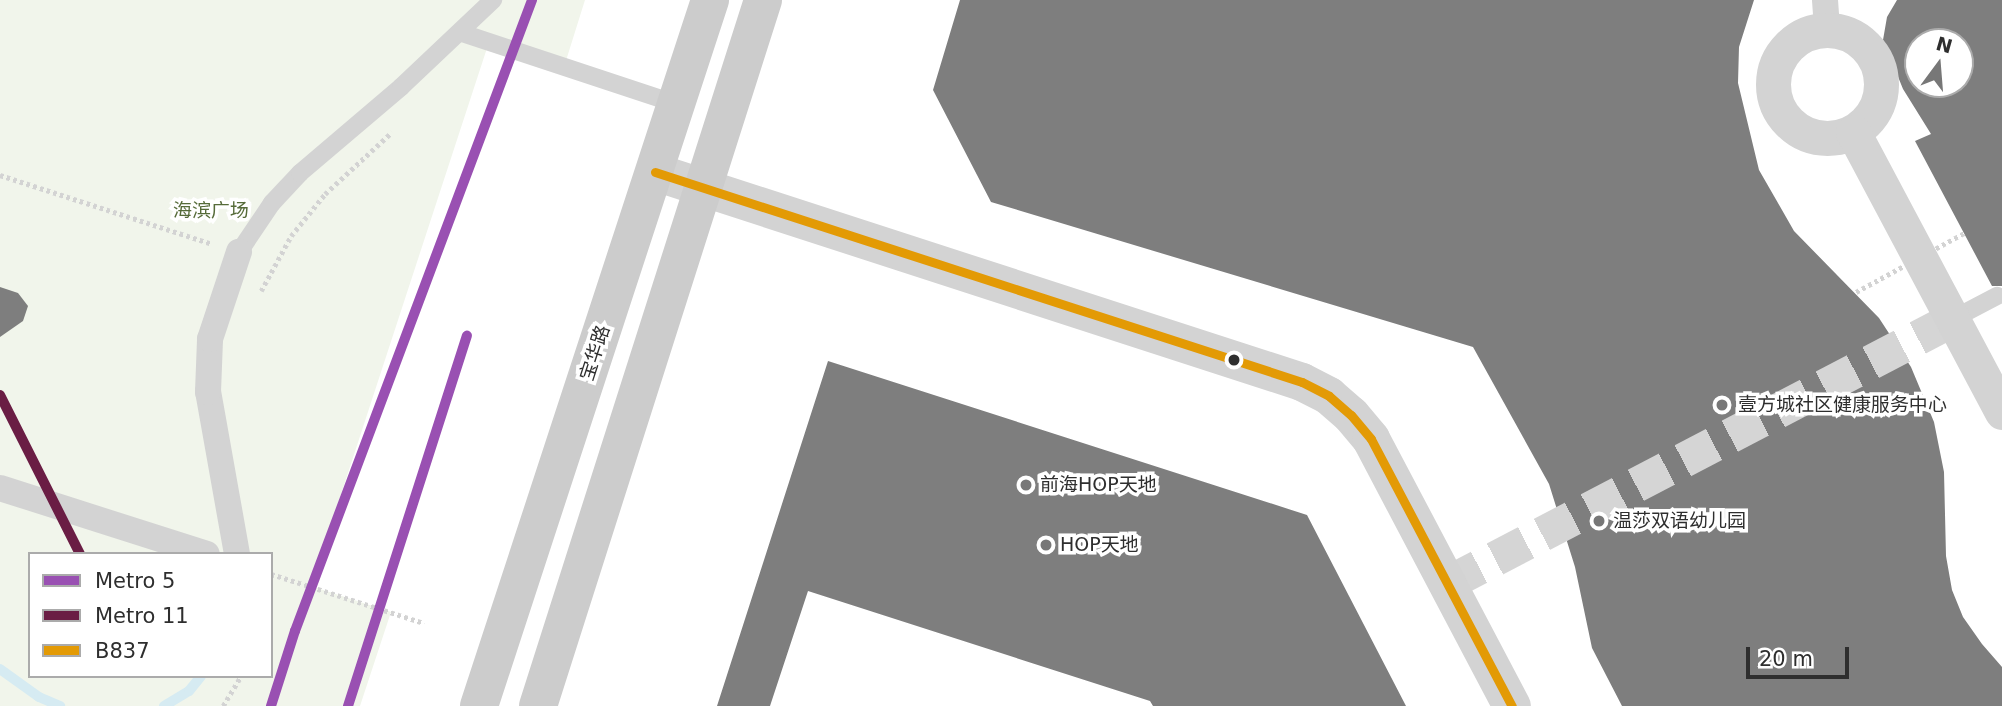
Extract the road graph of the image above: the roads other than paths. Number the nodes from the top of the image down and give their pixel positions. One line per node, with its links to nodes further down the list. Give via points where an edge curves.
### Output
1 (494, 0): 5 (lane)
2 (710, 0): 6 (main road, 宝华路)
3 (763, 0): 9 (main road)
4 (1826, 15): 7 (street, via 1861,41 1880,70 1882,89 1877,106); 7 (street, via 1781,54 1772,88 1776,106 1786,120 1818,137 1836,138)
5 (462, 33): 6 (lane); 10 (lane, via 300,173 259,220)
6 (677, 104): 8 (main road, 宝华路)
7 (1853, 132): 12 (street)
8 (654, 172): 9 (street); 17 (main road, 宝华路)
9 (704, 188): 18 (main road); 19 (street, via 1302,382 1329,396 1371,439)
10 (239, 252): 16 (street, via 210,340 208,393)
11 (1997, 296): 12 (lane)
12 (1952, 319): 13 (street)
13 (2002, 412)
14 (0, 488): 15 (street)
15 (201, 552)
16 (237, 552)
17 (479, 706)
18 (538, 706)
19 (1512, 706)

